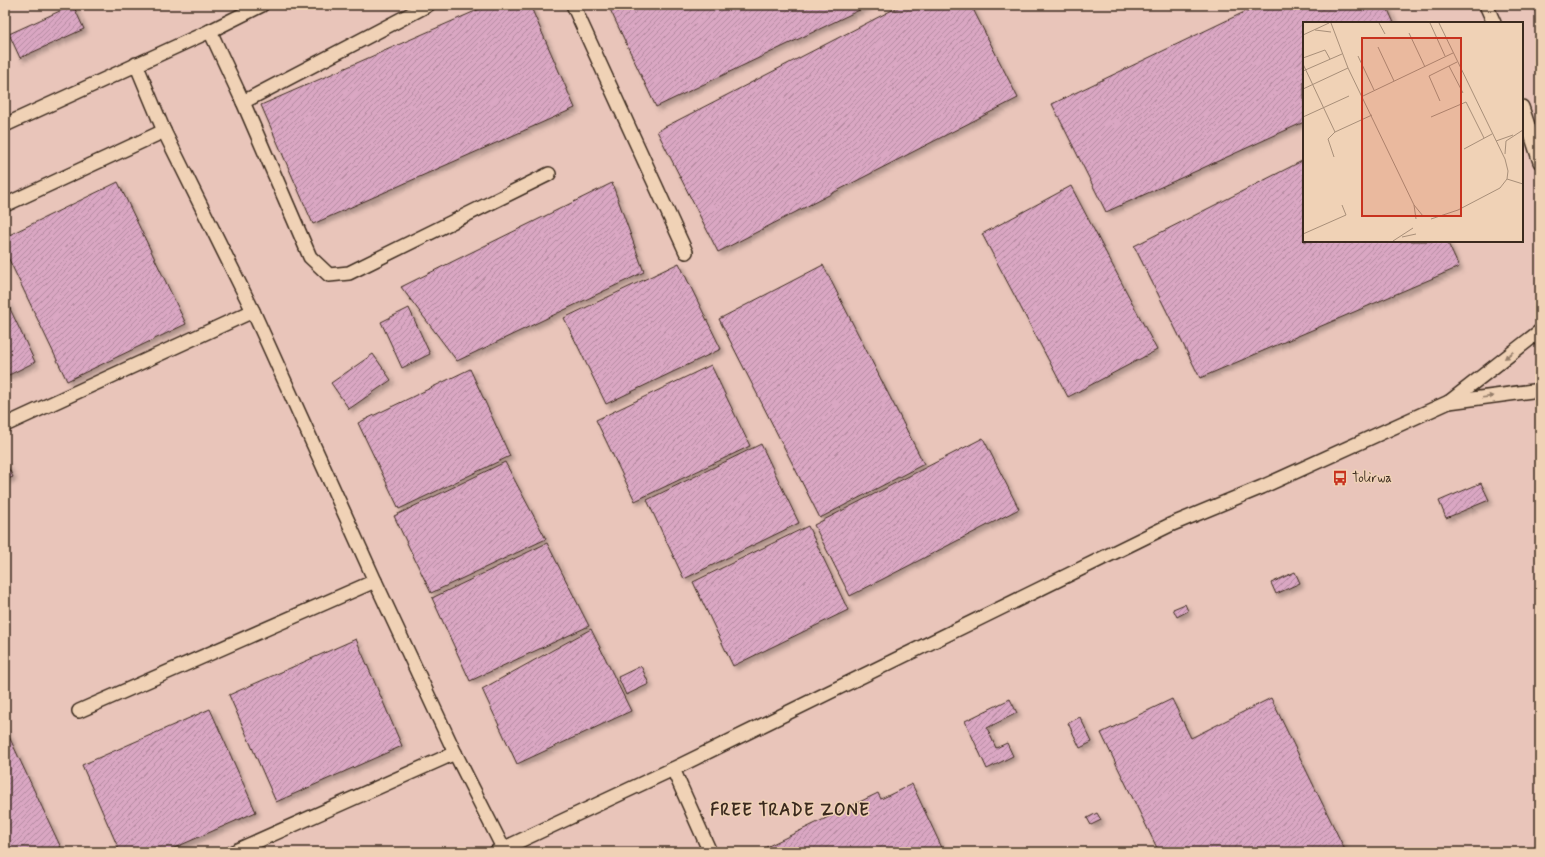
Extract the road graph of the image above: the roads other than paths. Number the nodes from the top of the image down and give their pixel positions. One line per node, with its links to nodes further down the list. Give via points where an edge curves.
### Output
1 (262, 5): 6 (lane)
2 (428, 5): 8 (lane)
3 (572, 5): 15 (lane)
4 (1486, 5): 5 (lane)
5 (1494, 22)
6 (210, 31): 7 (lane); 8 (lane)
7 (136, 64): 10 (lane); 11 (lane)
8 (243, 102): 13 (lane, via 310,257 329,275 349,273)
9 (1523, 110): 12 (lane)
10 (5, 125)
11 (164, 131): 14 (lane); 16 (lane)
12 (1540, 162)
13 (549, 174)
14 (5, 205)
15 (686, 252)
16 (253, 311): 20 (lane); 21 (lane)
17 (1540, 331): 19 (lane, one-way to 19)
18 (1540, 390): 19 (lane, one-way to 18)
19 (1449, 402): 24 (lane, via 1170,526)
20 (5, 425)
21 (375, 580): 22 (lane); 23 (lane)
22 (79, 711)
23 (456, 753): 25 (lane); 26 (lane)
24 (673, 768): 25 (lane); 27 (lane)
25 (500, 850)
26 (233, 852)
27 (710, 852)

